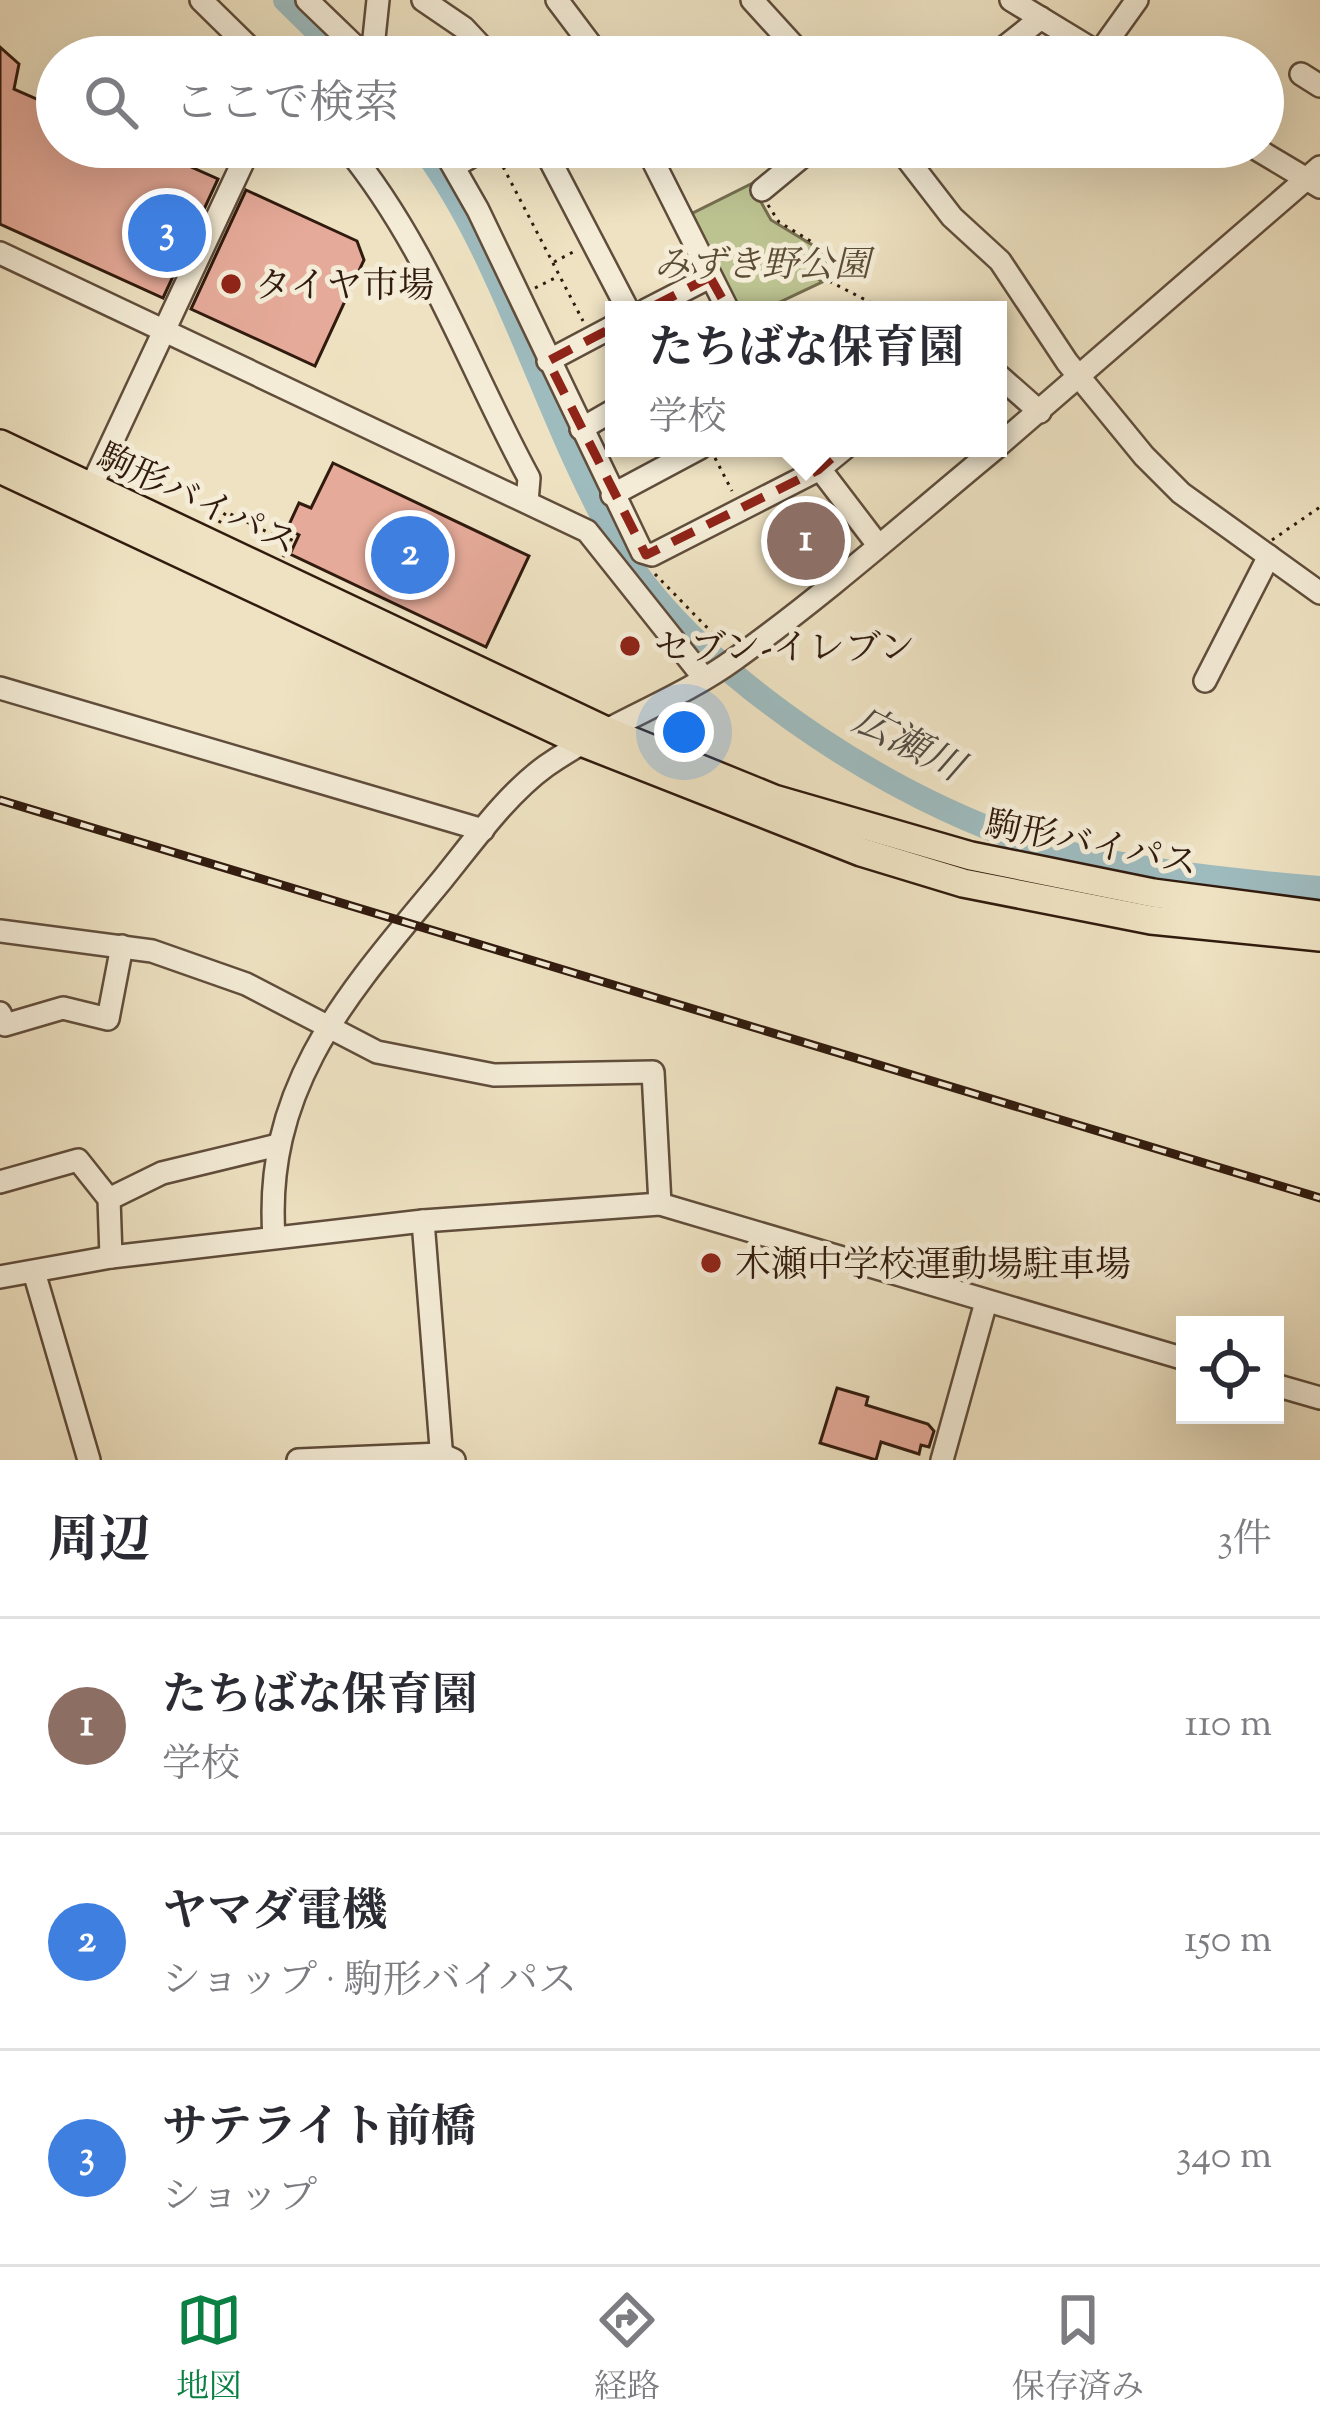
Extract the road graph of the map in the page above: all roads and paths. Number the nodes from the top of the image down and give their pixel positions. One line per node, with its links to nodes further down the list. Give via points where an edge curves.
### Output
1 (201, 0): 10 (street)
2 (307, 0): 11 (street)
3 (378, 0): 12 (street)
4 (423, 0): 13 (street)
5 (557, 0): 14 (street)
6 (752, 0): 15 (street)
7 (1011, 0): 9 (street)
8 (1137, 0): 18 (street)
9 (1041, 19): 16 (street); 17 (street)
10 (238, 36)
11 (344, 36)
12 (374, 36)
13 (471, 36)
14 (584, 36)
15 (788, 36)
16 (1019, 36)
17 (1070, 36)
18 (1114, 36)
19 (1284, 162): 28 (street)
20 (240, 168): 40 (street)
21 (362, 168): 51 (street, via 401,221)
22 (454, 168): 35 (street)
23 (501, 168): 32 (path)
24 (554, 168): 30 (street)
25 (656, 168): 34 (street)
26 (789, 168): 29 (street)
27 (914, 168): 44 (street, via 1000,261)
28 (1315, 178): 44 (street)
29 (762, 190): 39 (path, via 774,218 832,254 819,275)
30 (592, 242): 32 (path); 36 (street)
31 (0, 254): 40 (street)
32 (552, 262): 33 (path)
33 (559, 275): 35 (path); 42 (path)
34 (710, 277): 37 (street); 38 (street)
35 (518, 297): 43 (street)
36 (623, 301)
37 (663, 301)
38 (723, 301)
39 (864, 301)
40 (164, 331): 60 (street); 61 (street)
41 (605, 331): 42 (street)
42 (591, 338): 43 (street)
43 (548, 361): 48 (street)
44 (1081, 380): 46 (street); 71 (street, via 1170,482)
45 (1007, 383): 46 (street)
46 (1040, 412): 49 (street)
47 (605, 415): 48 (street)
48 (580, 429): 62 (street)
49 (1007, 439)
50 (0, 444): 58 (main road, 駒形バイパス)
51 (512, 445): 61 (street); 63 (street, via 532,486)
52 (690, 457): 62 (street)
53 (710, 457): 64 (path)
54 (810, 457): 59 (street)
55 (834, 457): 59 (street)
56 (985, 457): 70 (street)
57 (0, 469): 79 (main road, 駒形バイパス)
58 (53, 469): 60 (main road, 駒形バイパス); 66 (main road)
59 (818, 470): 64 (street); 70 (street)
60 (91, 487): 79 (main road, 駒形バイパス)
61 (496, 487): 63 (street)
62 (612, 494): 72 (street)
63 (527, 502): 76 (street, via 587,531)
64 (745, 507): 72 (street)
65 (1320, 507): 71 (path)
66 (112, 508)
67 (219, 524): 69 (path, via 226,512)
68 (279, 526): 69 (path)
69 (290, 543): 73 (path)
70 (878, 545): 75 (street)
71 (1264, 552): 74 (street); 77 (street)
72 (646, 555): 75 (path)
73 (280, 564)
74 (1320, 593)
75 (735, 660): 76 (street)
76 (708, 676): 79 (street)
77 (1204, 681)
78 (0, 688): 80 (street)
79 (593, 736): 80 (street, via 542,769); 81 (main road, 駒形バイパス, via 971,856 1153,893); 83 (main road, 駒形バイパス, via 761,816 963,883 1150,920)
80 (483, 830): 86 (street)
81 (1320, 915)
82 (0, 932): 84 (street)
83 (1320, 937)
84 (122, 946): 85 (street, via 108,1019 63,1008 5,1025); 86 (street, via 246,985)
85 (0, 1012)
86 (326, 1024): 87 (street); 90 (street, via 377,1052 494,1075 653,1072)
87 (278, 1145): 89 (street, via 162,1173); 92 (street)
88 (0, 1182): 89 (street, via 78,1160)
89 (109, 1199): 93 (street)
90 (660, 1204): 91 (street); 96 (street)
91 (423, 1221): 92 (street); 100 (street)
92 (274, 1237): 93 (street)
93 (110, 1257): 94 (street)
94 (34, 1272): 95 (street); 101 (street)
95 (0, 1277)
96 (986, 1302): 97 (street); 103 (street)
97 (1176, 1356)
98 (1284, 1388): 99 (street)
99 (1320, 1398)
100 (446, 1458): 102 (street)
101 (89, 1460)
102 (298, 1460)
103 (942, 1460)

